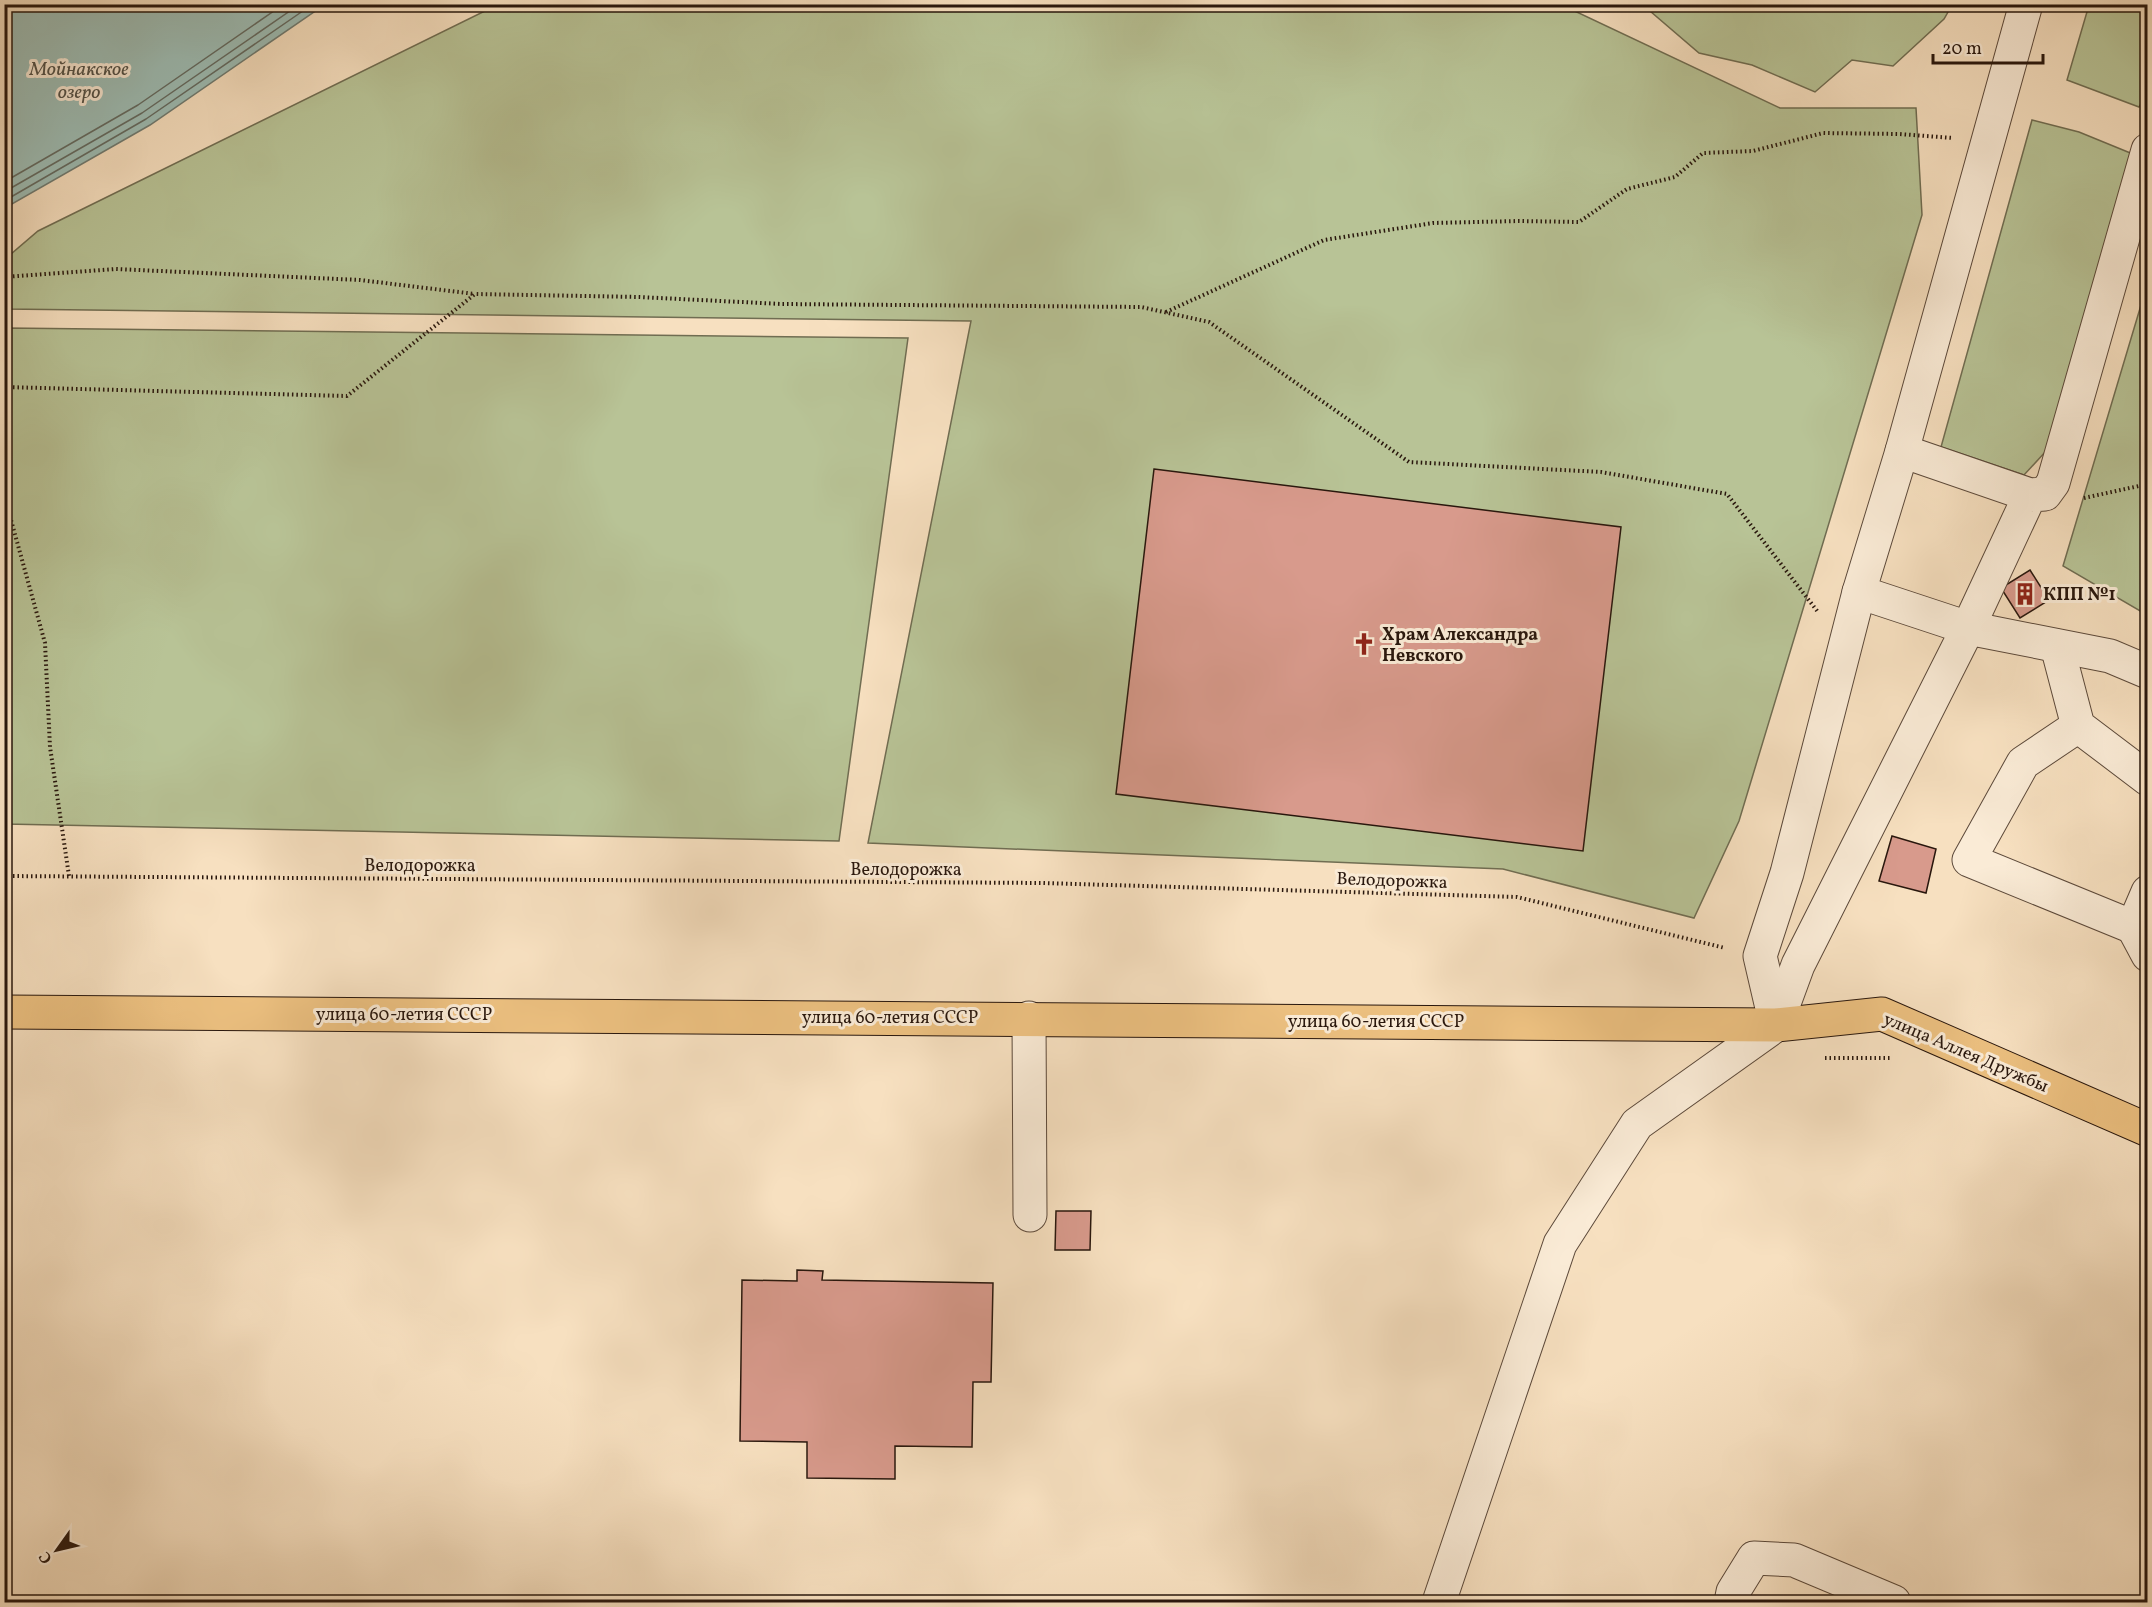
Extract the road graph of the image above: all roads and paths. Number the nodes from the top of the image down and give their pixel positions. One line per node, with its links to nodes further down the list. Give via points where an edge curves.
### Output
1 (2026, 4): 2 (street)
2 (1988, 140): 6 (path, via 1823,133 1753,151 1703,153 1676,177 1627,189 1579,222 1433,223 1324,240); 8 (street)
3 (2148, 150): 10 (street, via 2053,483 2045,494)
4 (4, 277): 5 (path, via 116,269 360,280)
5 (475, 294): 6 (path, via 782,304 1141,307); 7 (path, via 348,396)
6 (1166, 312): 16 (path, via 1209,322 1409,462 1601,472 1727,494)
7 (4, 387)
8 (1902, 451): 10 (street); 13 (street)
9 (2148, 484): 11 (path)
10 (2030, 495): 14 (street)
11 (2082, 498)
12 (4, 509): 21 (path, via 11,520 45,643 50,747)
13 (1859, 592): 14 (street); 16 (street)
14 (1968, 628): 15 (street); 27 (street, via 1798,965)
15 (2057, 646): 17 (street, via 2110,656); 18 (street)
16 (1845, 648): 24 (street)
17 (2148, 672)
18 (2078, 726): 19 (street); 23 (street, via 2023,763 1969,860)
19 (2148, 779)
20 (4, 876): 21 (path, Велодорожка)
21 (69, 876): 24 (path, Велодорожка, via 1042,883 1517,897)
22 (2148, 892): 23 (street)
23 (2140, 941)
24 (1760, 956): 27 (street)
25 (4, 1012): 26 (main road, улица 60-летия СССР)
26 (1029, 1018): 27 (main road, улица 60-летия СССР); 29 (street)
27 (1776, 1025): 28 (main road, улица Аллея Дружбы, via 1882,1014); 30 (street, via 1637,1124 1560,1244)
28 (2148, 1130)
29 (1030, 1215)
30 (1439, 1602)
31 (1731, 1602): 32 (street, via 1754,1558 1794,1560)
32 (1894, 1602)

